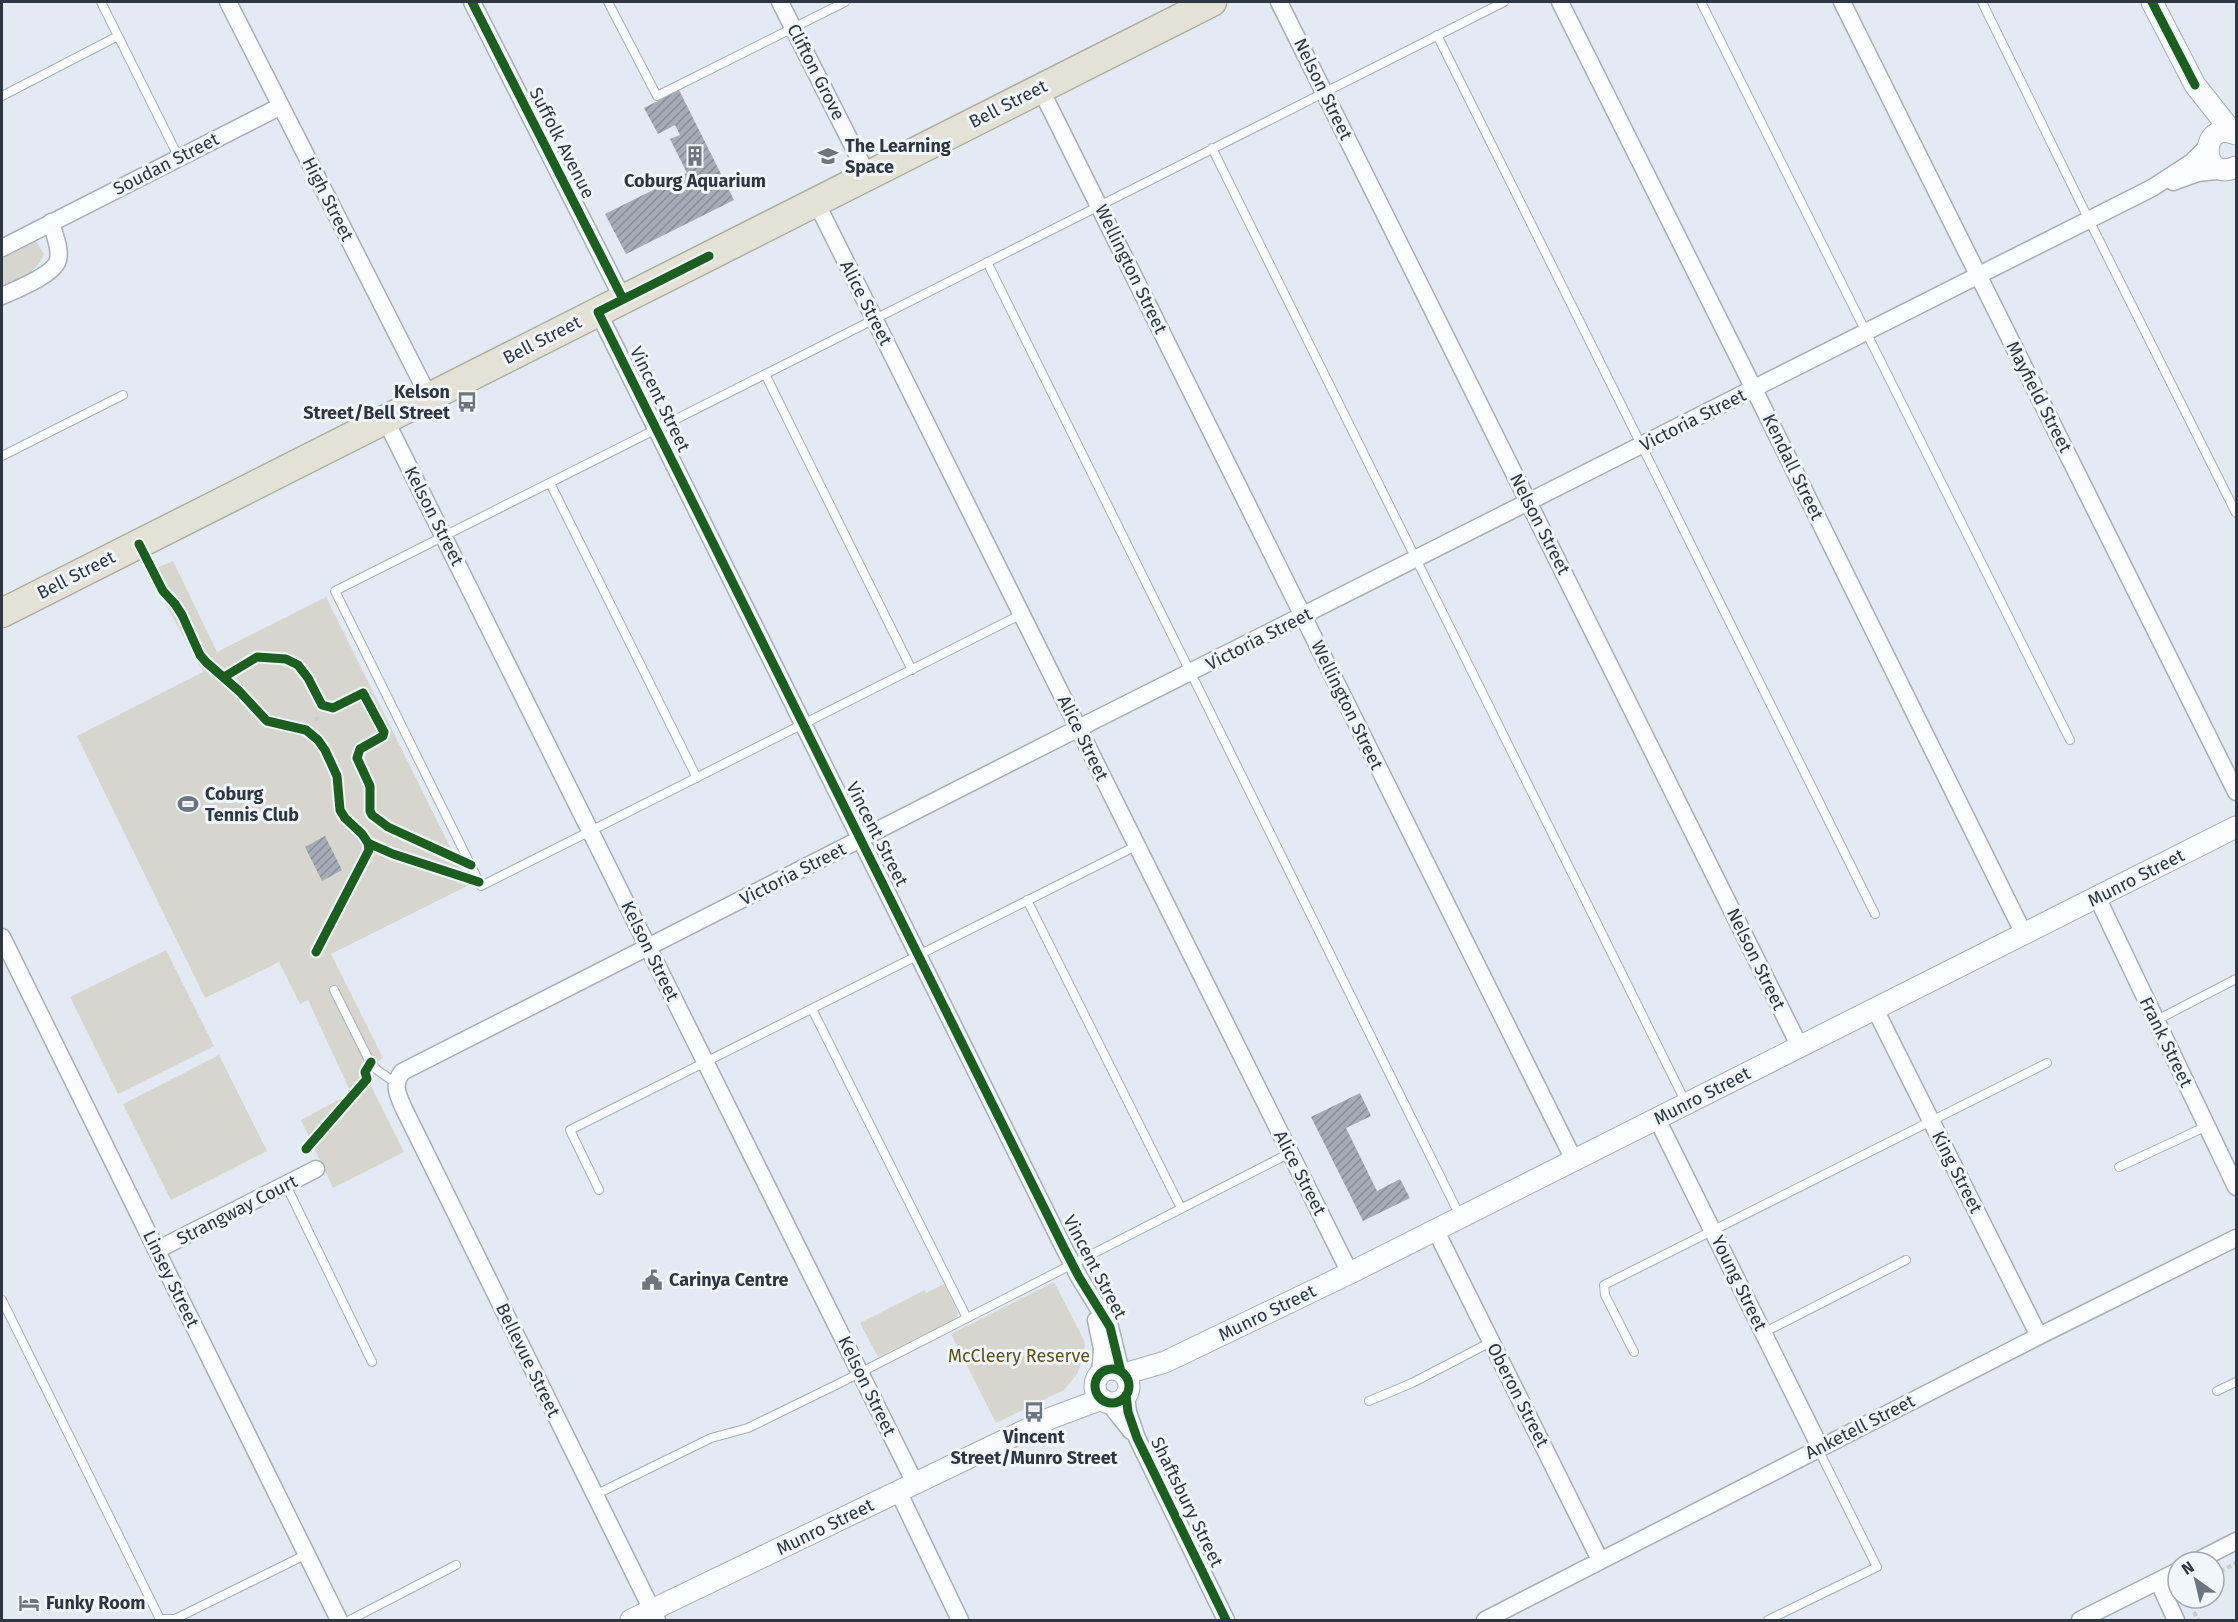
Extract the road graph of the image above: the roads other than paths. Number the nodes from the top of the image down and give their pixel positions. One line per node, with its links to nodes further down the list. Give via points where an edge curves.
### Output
1 (101, 2): 17 (lane)
2 (228, 2): 22 (street, High Street)
3 (472, 2): 38 (street, Suffolk Avenue)
4 (608, 2): 15 (lane, via 657,96)
5 (780, 2): 15 (street, Clifton Grove)
6 (845, 2): 15 (lane)
7 (1212, 2): 19 (highway, Bell Street)
8 (1279, 2): 20 (street, Nelson Street)
9 (1504, 2): 16 (lane)
10 (1560, 2): 42 (street, Kendall Street)
11 (1701, 2): 40 (lane)
12 (1842, 2): 36 (street, Mayfield Street)
13 (1982, 2): 32 (lane)
14 (2152, 2): 18 (street)
15 (793, 27): 28 (street, Clifton Grove)
16 (1437, 35): 20 (lane); 47 (lane)
17 (118, 36): 21 (lane); 26 (lane)
18 (2195, 85): 23 (street); 24 (street)
19 (1040, 88): 28 (highway, Bell Street); 31 (street, Wellington Street)
20 (1324, 92): 25 (lane); 50 (street, Nelson Street)
21 (2, 96)
22 (280, 106): 26 (street, Soudan Street); 44 (street, High Street)
23 (2235, 133): 24 (street, via 2222,132)
24 (2208, 146): 27 (street, via 2209,159 2218,168); 29 (street, Victoria Street, via 2192,162)
25 (1212, 148): 31 (lane); 53 (lane)
26 (179, 158): 33 (street, Soudan Street)
27 (2231, 172): 29 (street, Victoria Street, via 2198,174)
28 (868, 176): 30 (highway, Bell Street)
29 (2152, 188): 32 (street, Victoria Street)
30 (816, 202): 38 (highway, Bell Street); 39 (street, Alice Street)
31 (1099, 206): 35 (lane); 56 (street, Wellington Street)
32 (2089, 220): 36 (street, Victoria Street); 51 (lane)
33 (51, 222): 34 (street, Soudan Street); 37 (street, via 58,262 40,277)
34 (2, 248)
35 (987, 261): 39 (lane); 58 (lane)
36 (1978, 275): 40 (street, Victoria Street); 63 (street, Mayfield Street)
37 (2, 296)
38 (610, 305): 44 (highway, Bell Street); 46 (street, Vincent Street)
39 (874, 319): 41 (lane); 55 (street, Alice Street)
40 (1866, 333): 42 (street, Victoria Street); 61 (lane)
41 (765, 374): 46 (lane); 57 (lane)
42 (1754, 389): 47 (street, Victoria Street); 71 (street, Kendall Street)
43 (123, 395): 48 (lane)
44 (429, 397): 45 (highway, Bell Street)
45 (385, 420): 52 (street, Kelson Street); 54 (highway, Bell Street)
46 (657, 430): 49 (lane); 59 (street, Vincent Street)
47 (1642, 447): 50 (street, Victoria Street); 70 (lane)
48 (2, 456)
49 (550, 483): 52 (lane); 62 (lane)
50 (1529, 502): 53 (street, Victoria Street); 80 (street, Nelson Street)
51 (2236, 513)
52 (444, 537): 65 (street, Kelson Street); 65 (lane, via 335,591 481,886)
53 (1416, 560): 56 (street, Victoria Street); 84 (lane)
54 (2, 613)
55 (1022, 613): 57 (lane); 60 (street, Alice Street)
56 (1303, 617): 58 (street, Victoria Street); 89 (street, Wellington Street)
57 (912, 670): 59 (lane)
58 (1192, 673): 60 (street, Victoria Street); 98 (lane)
59 (803, 724): 62 (lane); 66 (street, Vincent Street)
60 (1078, 729): 66 (street, Victoria Street); 67 (street, Alice Street)
61 (2070, 740)
62 (697, 778): 65 (lane)
63 (2236, 792)
64 (2236, 827): 68 (street, Munro Street)
65 (592, 831): 73 (street, Kelson Street)
66 (861, 839): 73 (street, Victoria Street); 74 (street, Vincent Street)
67 (1136, 846): 69 (lane); 88 (street, Alice Street)
68 (2097, 897): 71 (street, Munro Street); 79 (street, Frank Street)
69 (1027, 900): 74 (lane); 97 (lane)
70 (1875, 914)
71 (2024, 934): 78 (street, Munro Street)
72 (2, 938): 102 (street, Linsey Street)
73 (647, 947): 81 (street, Kelson Street); 83 (street, Victoria Street, via 408,1068)
74 (919, 955): 77 (lane); 104 (street, Vincent Street)
75 (2236, 979): 79 (lane)
76 (334, 990): 83 (lane, via 368,1058)
77 (812, 1009): 81 (lane); 107 (lane)
78 (1875, 1009): 80 (street, Munro Street); 86 (street, King Street)
79 (2156, 1021): 87 (street, Frank Street)
80 (1800, 1047): 84 (street, Munro Street)
81 (705, 1062): 96 (lane, via 570,1130); 113 (street, Kelson Street)
82 (2047, 1063): 86 (lane)
83 (396, 1083): 120 (street, Bellevue Street, via 404,1109)
84 (1686, 1104): 85 (street, Munro Street)
85 (1657, 1119): 89 (street, Munro Street); 100 (street, Young Street)
86 (1932, 1121): 92 (lane); 109 (street, King Street)
87 (2207, 1126): 90 (lane); 95 (street, Frank Street)
88 (1290, 1153): 97 (lane); 105 (street, Alice Street)
89 (1574, 1160): 98 (street, Munro Street)
90 (2119, 1167)
91 (316, 1169): 93 (street, Strangway Court)
92 (1821, 1176): 94 (lane); 100 (lane)
93 (286, 1185): 102 (street, Strangway Court); 112 (lane)
94 (1827, 1186)
95 (2236, 1187)
96 (599, 1190)
97 (1181, 1208): 104 (lane)
98 (1461, 1218): 99 (street, Munro Street)
99 (1436, 1231): 105 (street, Munro Street); 110 (street, Oberon Street)
100 (1713, 1231): 108 (street, Young Street); 111 (lane, via 1604,1285 1605,1295)
101 (2236, 1238): 109 (street, Anketell Street)
102 (157, 1250): 123 (street, Linsey Street)
103 (1906, 1260): 108 (lane)
104 (1076, 1271): 107 (lane); 115 (street, Vincent Street, via 1110,1327)
105 (1350, 1273): 115 (street, Munro Street)
106 (2, 1300): 123 (lane, via 160,1618 175,1619)
107 (967, 1318): 113 (lane)
108 (1763, 1333): 118 (street, Young Street)
109 (2039, 1336): 118 (street, Anketell Street)
110 (1491, 1342): 117 (lane); 124 (street, Oberon Street)
111 (1634, 1352)
112 (372, 1362)
113 (860, 1371): 119 (street, Kelson Street); 120 (lane, via 748,1428 711,1438)
114 (2236, 1382): 116 (lane)
115 (1113, 1386): 119 (street, Munro Street); 133 (street, Shaftsbury Street)
116 (2217, 1391)
117 (1369, 1401)
118 (1819, 1448): 124 (street, Anketell Street); 135 (lane, via 1877,1566)
119 (907, 1487): 128 (street, Munro Street); 132 (street, Kelson Street)
120 (595, 1495): 128 (street, Bellevue Street)
121 (2236, 1541): 122 (street)
122 (2218, 1550)
123 (307, 1554): 129 (street, Linsey Street)
124 (1600, 1560): 134 (street, Anketell Street)
125 (456, 1565): 130 (lane)
126 (2166, 1577): 127 (street)
127 (2158, 1581): 136 (street); 137 (street)
128 (654, 1616): 131 (street, Munro Street)
129 (339, 1620)
130 (350, 1620)
131 (632, 1620)
132 (960, 1620)
133 (1226, 1620)
134 (1487, 1620)
135 (1768, 1620)
136 (2080, 1620)
137 (2176, 1620)

